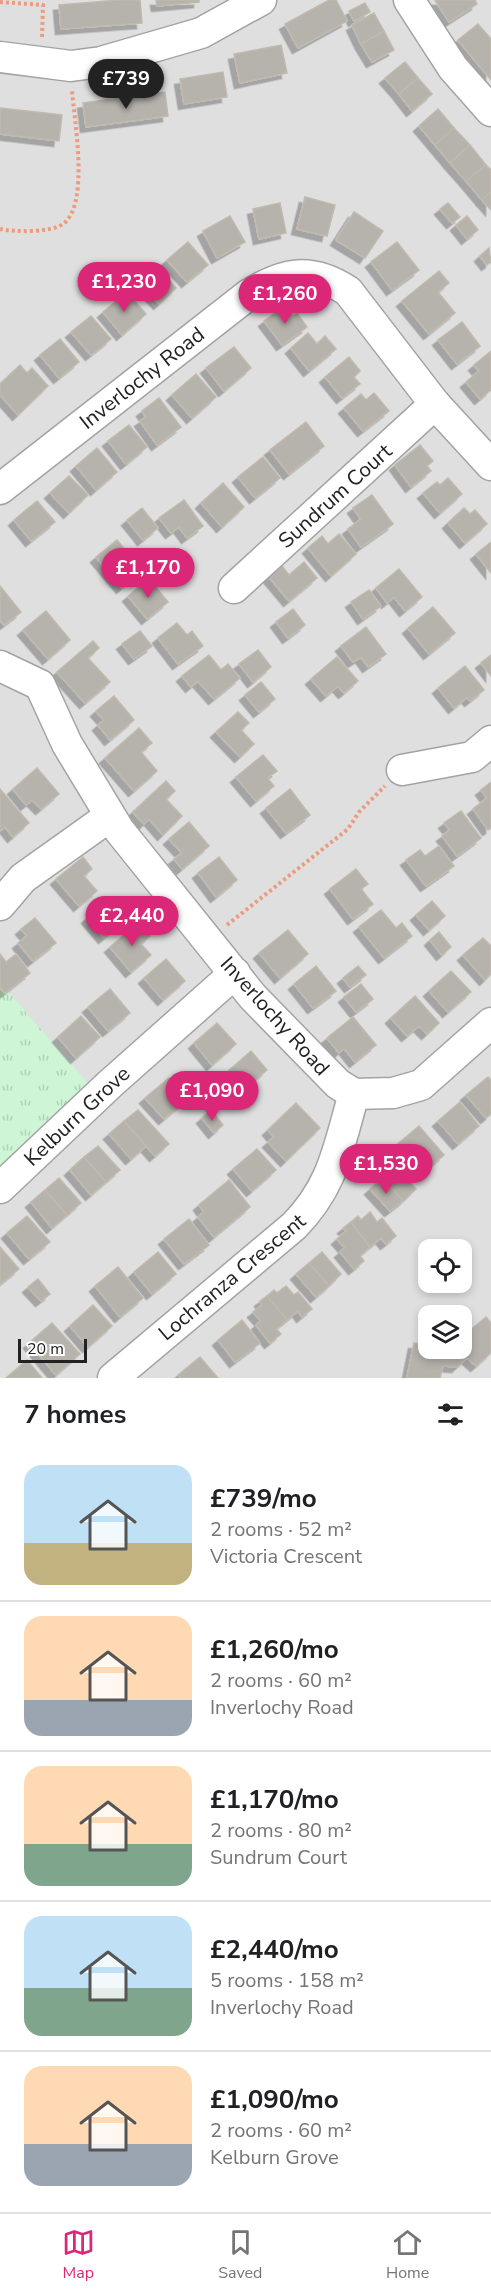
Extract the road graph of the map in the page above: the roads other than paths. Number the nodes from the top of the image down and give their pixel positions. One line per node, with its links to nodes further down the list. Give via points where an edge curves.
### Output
1 (261, 0): 3 (street, via 201,33 101,62 71,66)
2 (409, 0): 4 (street, via 453,68)
3 (0, 57)
4 (491, 111)
5 (435, 404): 6 (street, Inverlochy Road); 7 (street, Inverlochy Road, via 348,291 328,278 307,275 273,280 248,295); 8 (street, Sundrum Court)
6 (491, 465)
7 (0, 489)
8 (234, 588)
9 (0, 666): 12 (street, Inverlochy Road, via 40,685 66,744)
10 (491, 741): 11 (street, via 472,757)
11 (402, 770)
12 (110, 816): 13 (street, via 24,878); 14 (street, Inverlochy Road)
13 (0, 905)
14 (235, 973): 16 (street, Inverlochy Road, via 325,1072); 17 (street, Kelburn Grove)
15 (491, 1023): 16 (street, via 421,1085 393,1093)
16 (354, 1094): 18 (street, Lochranza Crescent, via 331,1173 312,1208)
17 (0, 1188)
18 (113, 1378)

